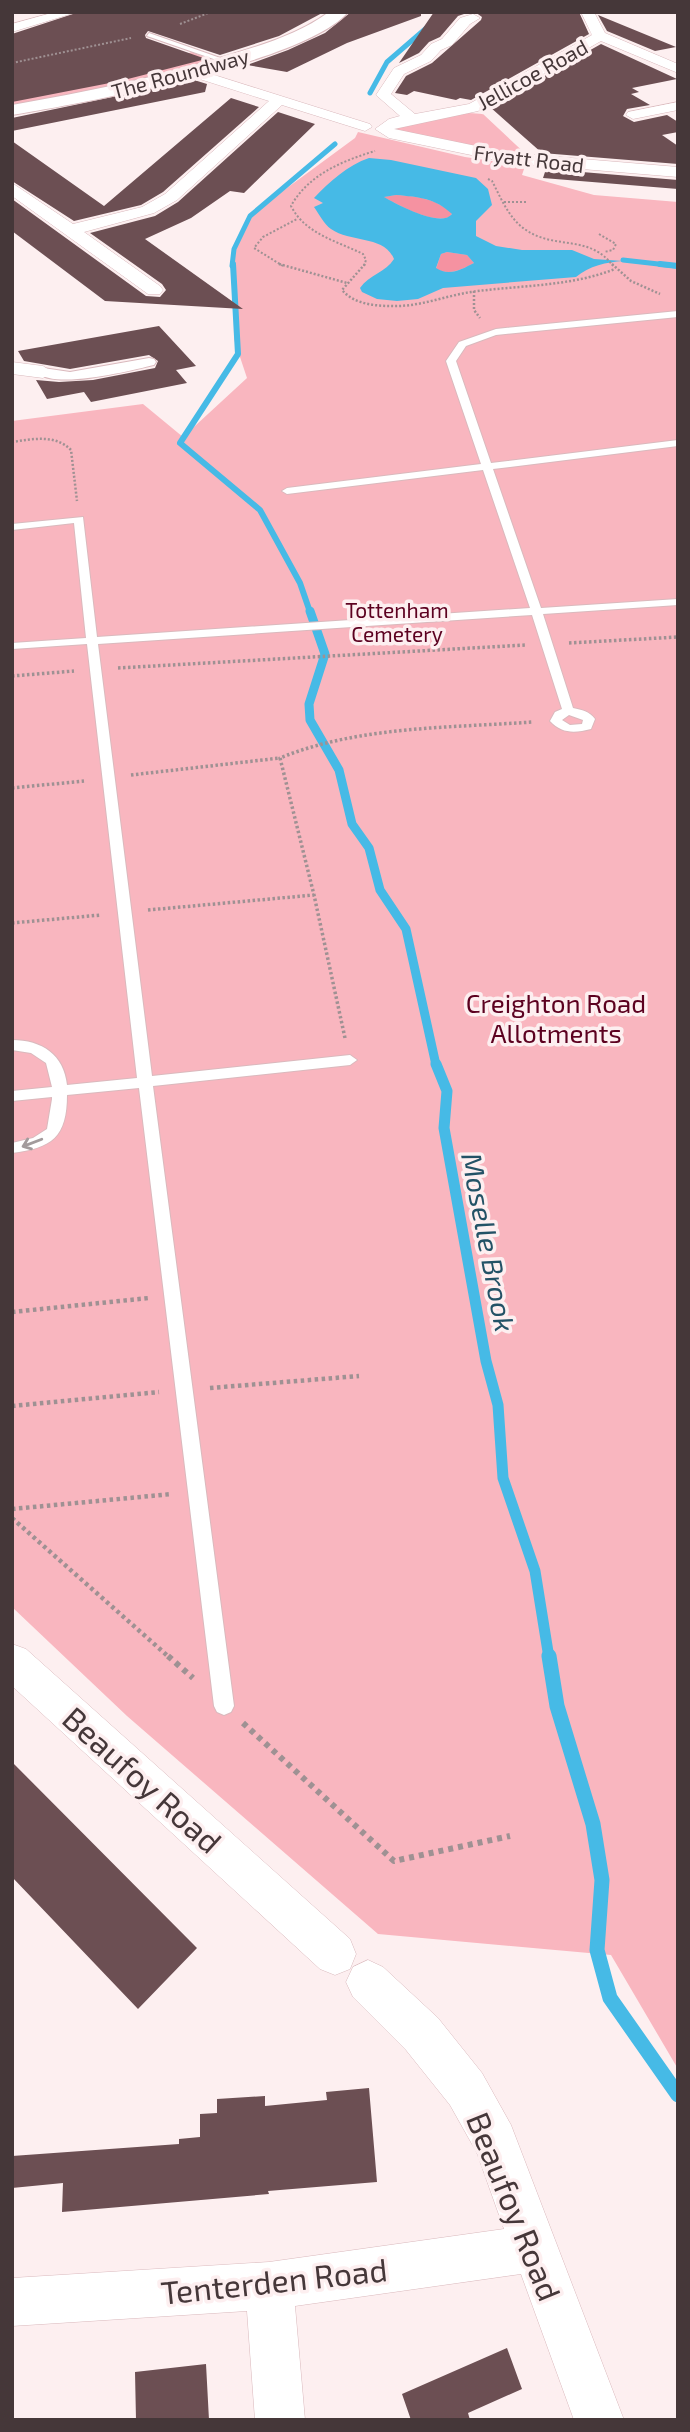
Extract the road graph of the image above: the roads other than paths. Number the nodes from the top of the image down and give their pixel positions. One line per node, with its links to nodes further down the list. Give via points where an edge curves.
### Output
1 (71, 12): 5 (street)
2 (340, 12): 8 (highway, The Roundway, via 285,41)
3 (587, 12): 7 (street)
4 (473, 18): 15 (street, via 426,58 399,71 383,94)
5 (12, 28)
6 (149, 35): 8 (lane)
7 (600, 36): 9 (street); 15 (street, Jellicoe Road, via 473,108)
8 (227, 62): 10 (highway, The Roundway)
9 (678, 69)
10 (192, 72): 11 (street); 13 (highway, The Roundway)
11 (279, 100): 16 (street); 20 (street, via 171,197 137,214)
12 (678, 106): 14 (street)
13 (12, 110)
14 (644, 111)
15 (412, 119): 17 (street, Jellicoe Road)
16 (365, 127)
17 (383, 129): 18 (street, Fryatt Road, via 510,158)
18 (678, 173)
19 (12, 188): 20 (street)
20 (71, 230): 21 (street)
21 (154, 290)
22 (678, 314): 27 (lane, via 496,332 456,349 451,360)
23 (149, 362): 25 (street, via 70,376)
24 (12, 368): 25 (street)
25 (43, 372)
26 (678, 443): 27 (lane)
27 (487, 466): 28 (lane); 31 (lane)
28 (287, 491)
29 (12, 527): 32 (lane, via 79,519)
30 (678, 602): 31 (lane)
31 (536, 611): 32 (lane); 34 (lane)
32 (94, 640): 33 (lane); 37 (lane)
33 (12, 646)
34 (568, 711): 34 (lane, via 556,721 563,727 576,730 587,726 589,719)
35 (12, 1045): 38 (lane, via 36,1048 55,1064)
36 (350, 1060): 37 (lane)
37 (144, 1081): 38 (lane); 42 (lane)
38 (60, 1091): 39 (lane); 40 (lane, one-way to 40, via 59,1117 52,1133 32,1146)
39 (12, 1096)
40 (12, 1148)
41 (12, 1661): 43 (street, Beaufoy Road)
42 (224, 1706)
43 (335, 1954)
44 (368, 1982): 45 (street, Beaufoy Road, via 422,2034 466,2089 495,2141)
45 (534, 2248): 46 (street, Tenterden Road); 49 (street, Beaufoy Road)
46 (268, 2286): 47 (street, Tenterden Road); 48 (street)
47 (12, 2302)
48 (280, 2420)
49 (599, 2420)

